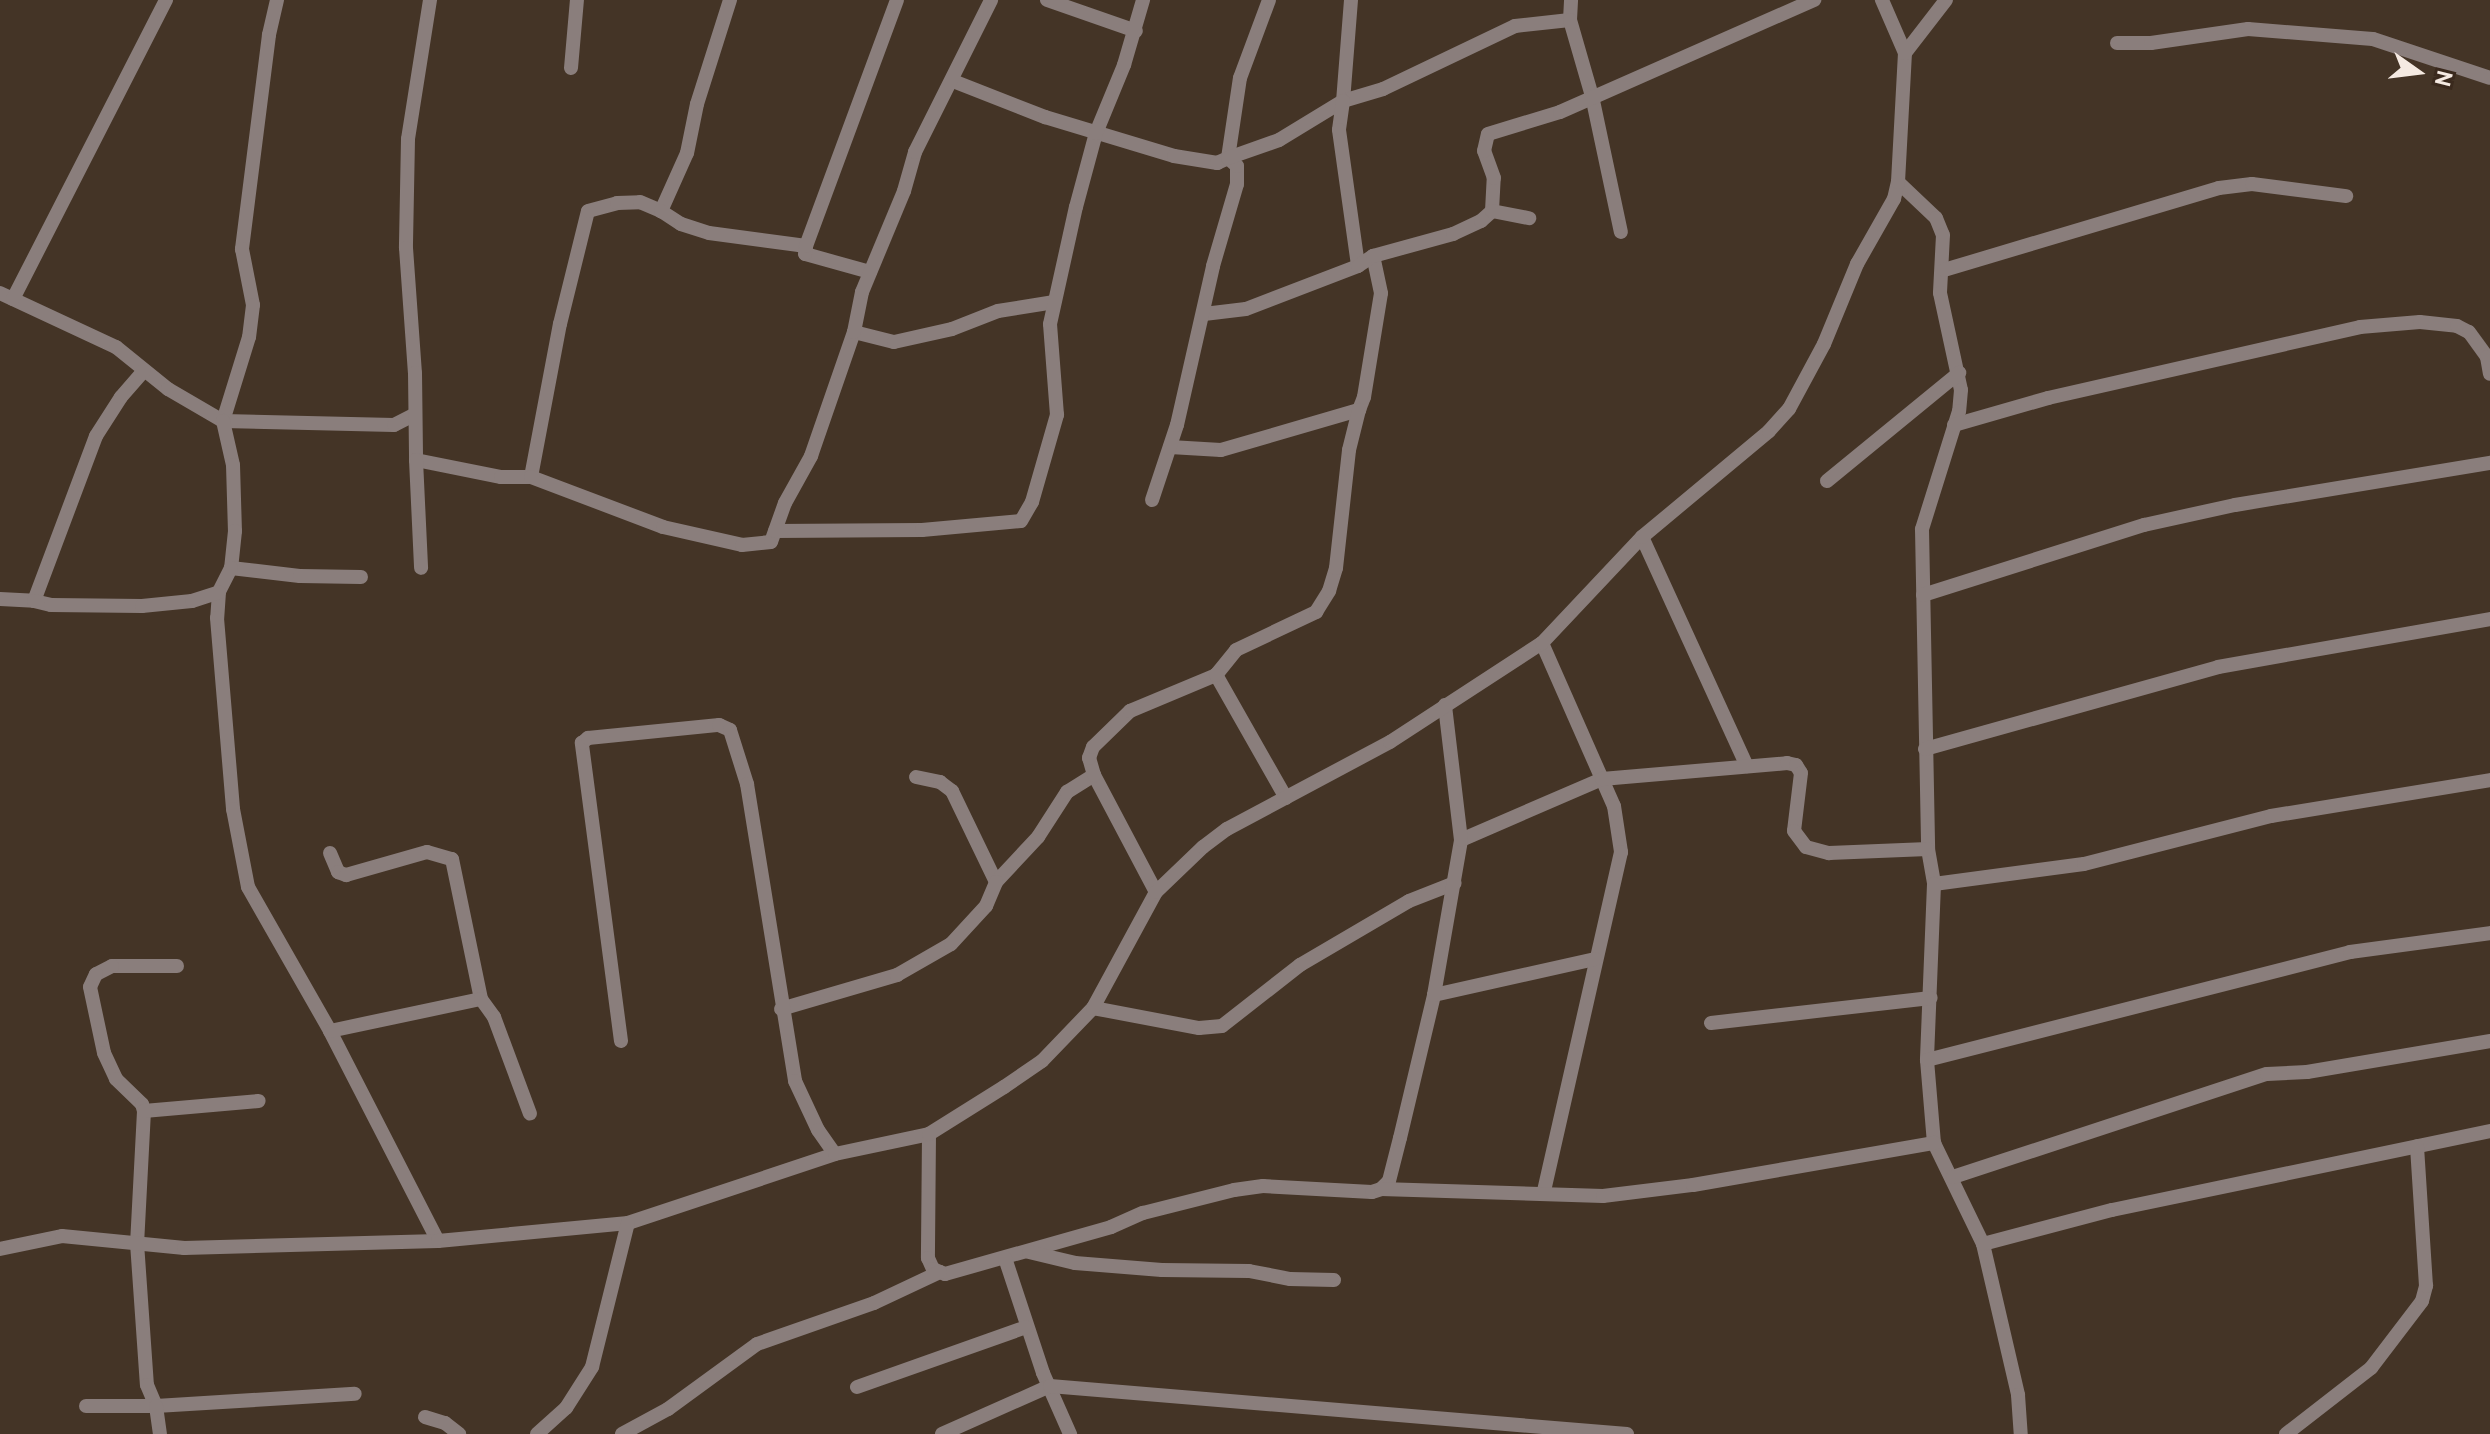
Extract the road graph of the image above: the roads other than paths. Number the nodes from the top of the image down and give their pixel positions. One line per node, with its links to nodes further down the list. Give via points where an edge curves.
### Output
1 (166, 0): 38 (street)
2 (277, 0): 47 (street, via 242,249 253,305 241,368)
3 (430, 0): 46 (street, via 408,139 406,248)
4 (577, 0): 20 (street)
5 (730, 0): 29 (street, via 687,153)
6 (897, 0): 33 (street)
7 (991, 0): 22 (street)
8 (1047, 0): 17 (street)
9 (1143, 0): 17 (street)
10 (1269, 0): 26 (street, via 1240,78)
11 (1351, 0): 24 (street)
12 (1571, 0): 16 (street)
13 (1814, 0): 23 (street)
14 (1882, 0): 19 (street)
15 (1946, 0): 19 (street)
16 (1570, 20): 23 (street); 24 (street, via 1515,26 1383,89)
17 (1136, 31): 25 (street)
18 (2117, 43): 21 (street, via 2248,29 2373,39)
19 (1905, 53): 27 (street)
20 (571, 68)
21 (2490, 78)
22 (953, 81): 25 (street); 37 (street, via 915,152)
23 (1592, 96): 30 (street, via 1560,112 1488,134 1484,151 1494,178); 32 (street)
24 (1343, 101): 26 (street, via 1279,140); 35 (street, via 1339,130)
25 (1096, 133): 26 (street, via 1205,164); 39 (street)
26 (1228, 158): 40 (street, via 1237,166 1237,184)
27 (1898, 182): 36 (street, via 1936,218 1943,235); 56 (street, via 1789,409)
28 (2346, 196): 36 (street, via 2252,184 2219,188)
29 (661, 211): 33 (street, via 709,233); 52 (street, via 640,202 588,211)
30 (1492, 211): 31 (street); 34 (street, via 1453,234)
31 (1529, 218)
32 (1621, 232)
33 (806, 246): 37 (street, via 805,254)
34 (1373, 256): 35 (street); 45 (street, via 1381,293)
35 (1358, 266): 40 (street, via 1246,309)
36 (1944, 270): 43 (street, via 1940,293)
37 (870, 272): 41 (street)
38 (7, 296): 42 (street, via 116,347)
39 (1054, 302): 41 (street, via 998,311 952,329 894,342); 55 (street, via 1049,343 1057,415 1032,502 1021,521 922,530)
40 (1204, 314): 49 (street)
41 (854, 332): 55 (street, via 811,456)
42 (144, 371): 47 (street); 63 (street, via 96,436)
43 (1959, 373): 48 (street); 53 (street)
44 (2490, 374): 48 (street, via 2487,357 2469,332 2457,326 2420,322 2360,327 2048,398)
45 (1359, 410): 49 (street, via 1221,450); 66 (street, via 1329,591 1316,612 1236,650)
46 (414, 415): 47 (street, via 394,425); 50 (street)
47 (223, 421): 57 (street, via 233,465)
48 (1954, 425): 61 (street, via 1922,529)
49 (1170, 447): 54 (street)
50 (416, 460): 52 (street, via 501,477); 58 (street)
51 (2490, 463): 61 (street, via 2144,525)
52 (531, 477): 55 (street, via 663,527 742,545 771,542)
53 (1827, 481)
54 (1152, 500)
55 (775, 531)
56 (1642, 537): 65 (street); 69 (street)
57 (231, 568): 59 (street); 60 (street)
58 (421, 568)
59 (361, 577)
60 (219, 592): 63 (street, via 192,601 142,606); 91 (street, via 233,809 248,887)
61 (1923, 595): 68 (street)
62 (0, 599): 63 (street)
63 (34, 601)
64 (2490, 619): 68 (street, via 2218,667)
65 (1542, 643): 67 (street); 72 (street)
66 (1216, 675): 70 (street, via 1130,711 1093,747 1089,758); 74 (street)
67 (1445, 705): 74 (street); 75 (street)
68 (1925, 749): 76 (street)
69 (1747, 766): 72 (street); 76 (street, via 1796,765 1801,773 1794,831 1806,847 1829,853)
70 (1094, 775): 78 (street, via 1067,792 1038,837); 81 (street)
71 (916, 777): 78 (street, via 940,782 952,791)
72 (1602, 779): 75 (street); 83 (street, via 1620,829 1621,852)
73 (2490, 780): 80 (street, via 2271,816 2084,864)
74 (1286, 798): 81 (street, via 1227,829)
75 (1461, 840): 79 (street)
76 (1928, 849): 80 (street)
77 (330, 853): 87 (street, via 338,872 346,875 427,852 452,859)
78 (996, 882): 89 (street, via 986,906 951,944 897,975)
79 (1455, 883): 85 (street); 88 (street, via 1409,901 1300,965 1222,1026 1199,1028)
80 (1934, 884): 86 (street)
81 (1156, 892): 88 (street)
82 (2490, 933): 94 (street, via 2350,952)
83 (1595, 959): 85 (street); 105 (street)
84 (177, 966): 96 (street, via 112,966 96,974 90,987 104,1053 116,1079)
85 (1434, 995): 104 (street, via 1397,1153 1389,1181)
86 (1931, 998): 90 (street); 94 (street)
87 (481, 999): 91 (street); 97 (street, via 494,1017)
88 (1093, 1008): 99 (street, via 1042,1061)
89 (781, 1009): 92 (street, via 747,784 730,730 705,724 588,738 581,752); 102 (street, via 795,1081)
90 (1711, 1023)
91 (330, 1031): 107 (street)
92 (621, 1041)
93 (2490, 1041): 103 (street, via 2267,1074)
94 (1927, 1060): 100 (street)
95 (259, 1101): 96 (street)
96 (144, 1111): 108 (street)
97 (530, 1114)
98 (2490, 1131): 101 (street)
99 (929, 1134): 102 (street); 113 (street, via 928,1258)
100 (1934, 1143): 103 (street); 105 (street, via 1693,1185 1603,1196)
101 (2417, 1146): 109 (street, via 2112,1210); 130 (street, via 2426,1286 2422,1301 2371,1368)
102 (835, 1154): 106 (street)
103 (1953, 1177): 109 (street)
104 (1381, 1189): 105 (street); 111 (street, via 1234,1190)
105 (1544, 1192)
106 (628, 1223): 107 (street); 124 (street, via 592,1367 566,1408)
107 (438, 1241): 108 (street, via 184,1248)
108 (137, 1243): 110 (street, via 62,1236); 120 (street, via 147,1385)
109 (1983, 1244): 129 (street, via 2018,1395)
110 (0, 1249)
111 (1028, 1251): 112 (street); 114 (street, via 1075,1263)
112 (1005, 1258): 113 (street, via 950,1274); 115 (street)
113 (940, 1272): 125 (street, via 874,1303 757,1344 668,1409)
114 (1334, 1280)
115 (1026, 1327): 116 (street); 117 (street)
116 (1050, 1386): 126 (street); 127 (street); 128 (street)
117 (857, 1387)
118 (355, 1394): 120 (street)
119 (86, 1406): 120 (street)
120 (156, 1406): 122 (street)
121 (425, 1417): 123 (street)
122 (160, 1434)
123 (459, 1434)
124 (537, 1434)
125 (622, 1434)
126 (942, 1434)
127 (1070, 1434)
128 (1627, 1434)
129 (2021, 1434)
130 (2286, 1434)

